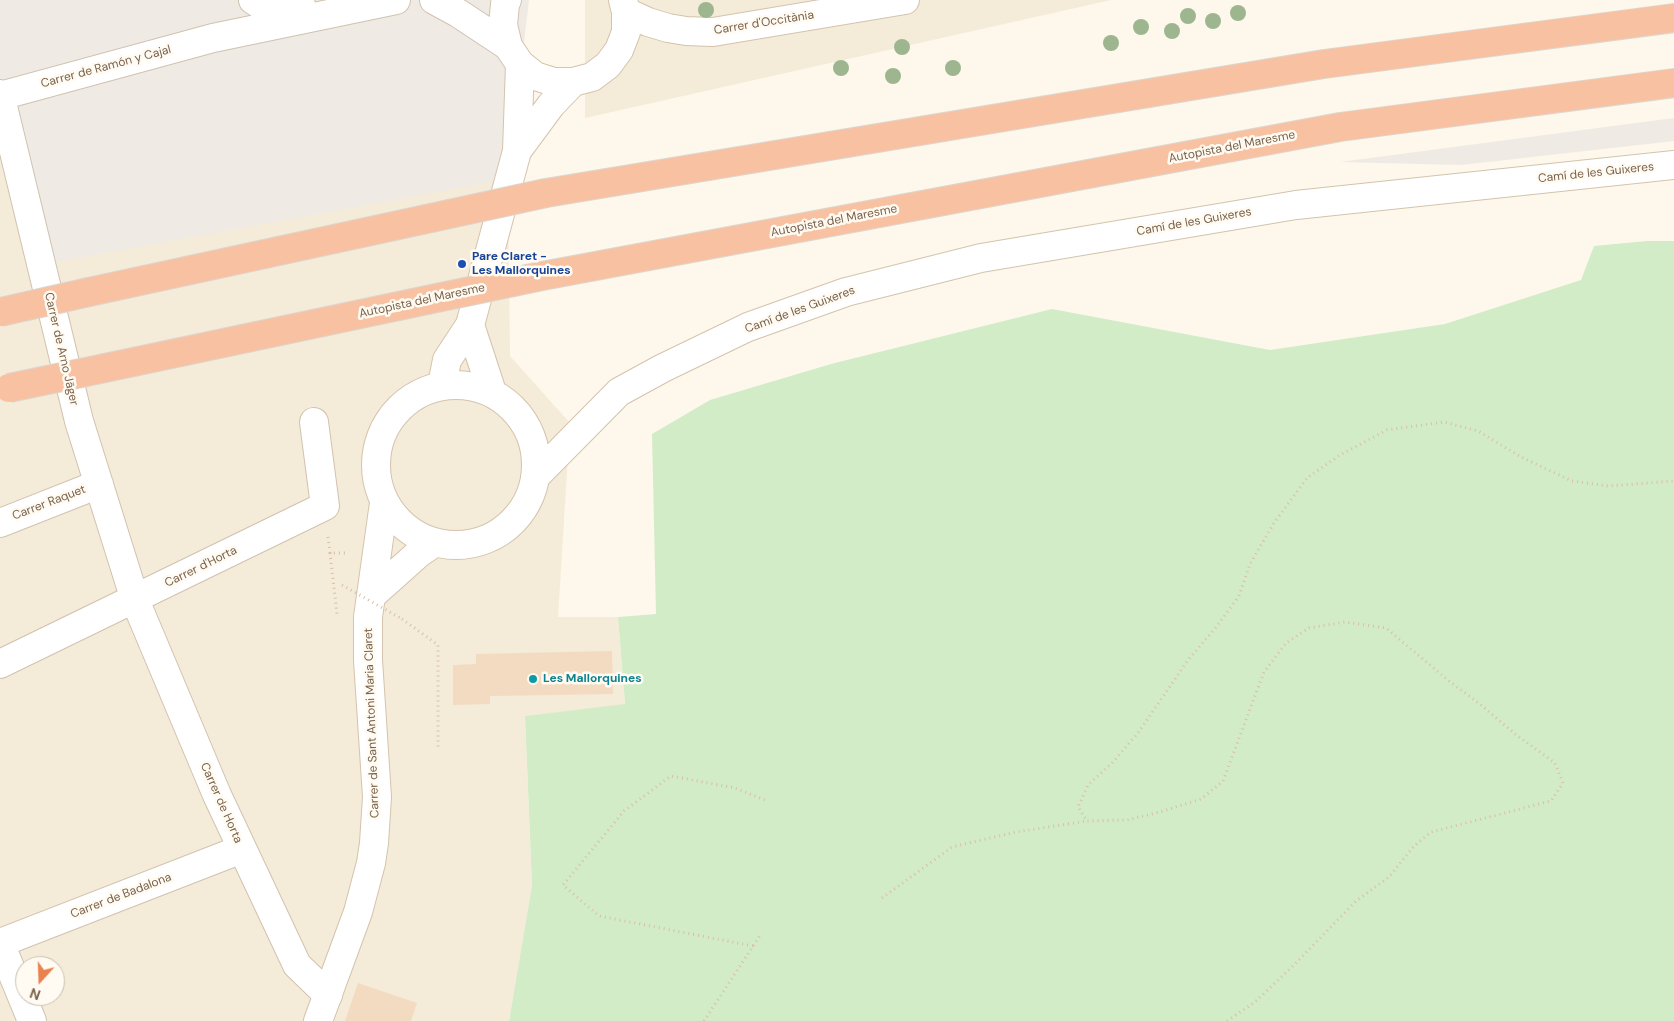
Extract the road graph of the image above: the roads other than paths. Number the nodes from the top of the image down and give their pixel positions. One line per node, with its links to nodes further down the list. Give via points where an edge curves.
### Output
1 (252, 0): 2 (street, Carrer de Ramón y Cajal, via 270,11); 10 (street, Carrer de Ramón y Cajal, via 238,24)
2 (328, 0)
3 (396, 0): 10 (street, Carrer de Ramón y Cajal)
4 (434, 0): 7 (street)
5 (507, 0): 11 (street, via 503,25)
6 (905, 0): 8 (street, Carrer d'Occitània, via 713,32 668,28)
7 (459, 6): 11 (street)
8 (624, 6): 12 (street, via 626,32 619,50 608,65 592,77)
9 (1674, 18): 17 (highway, bridge, via 1324,64 546,193)
10 (213, 38): 14 (street, Carrer de Ramón y Cajal)
11 (514, 55): 12 (street, via 536,76 554,82); 15 (street)
12 (573, 82): 15 (street, via 551,105)
13 (1674, 83): 20 (highway, Autopista del Maresme, bridge, via 1340,126 542,276)
14 (0, 95): 24 (street, Carrer de Arno Jäger, via 79,421)
15 (517, 151): 18 (street)
16 (1674, 165): 23 (street, Camí de les Guixeres, via 1296,205 981,258 846,292 748,327 619,392)
17 (0, 312)
18 (470, 325): 19 (street, via 448,360); 21 (street)
19 (442, 385): 21 (street, via 467,385); 25 (street, via 418,393 398,408 383,429 375,454 376,479)
20 (4, 389)
21 (492, 392): 23 (street, via 518,413 534,442)
22 (314, 422): 29 (street, Carrer d'Horta, via 325,506)
23 (536, 476): 27 (street, via 525,508 501,533 468,545)
24 (99, 484): 26 (street, Carrer Raquet); 29 (street, Carrer de Arno Jäger)
25 (384, 503): 27 (street, via 405,528); 28 (street, Carrer de Sant Antoni Maria Claret)
26 (0, 523)
27 (434, 543): 28 (street)
28 (371, 596): 33 (street, Carrer de Sant Antoni Maria Claret, via 368,660 377,797 374,843 361,903)
29 (135, 600): 30 (street, Carrer d'Horta); 31 (street, Carrer de Horta)
30 (0, 664)
31 (242, 849): 32 (street, Carrer de Badalona); 33 (street, Carrer de Horta, via 297,964)
32 (0, 943): 34 (street)
33 (328, 995): 35 (street, Carrer de Sant Antoni Maria Claret)
34 (32, 1021)
35 (318, 1021)

